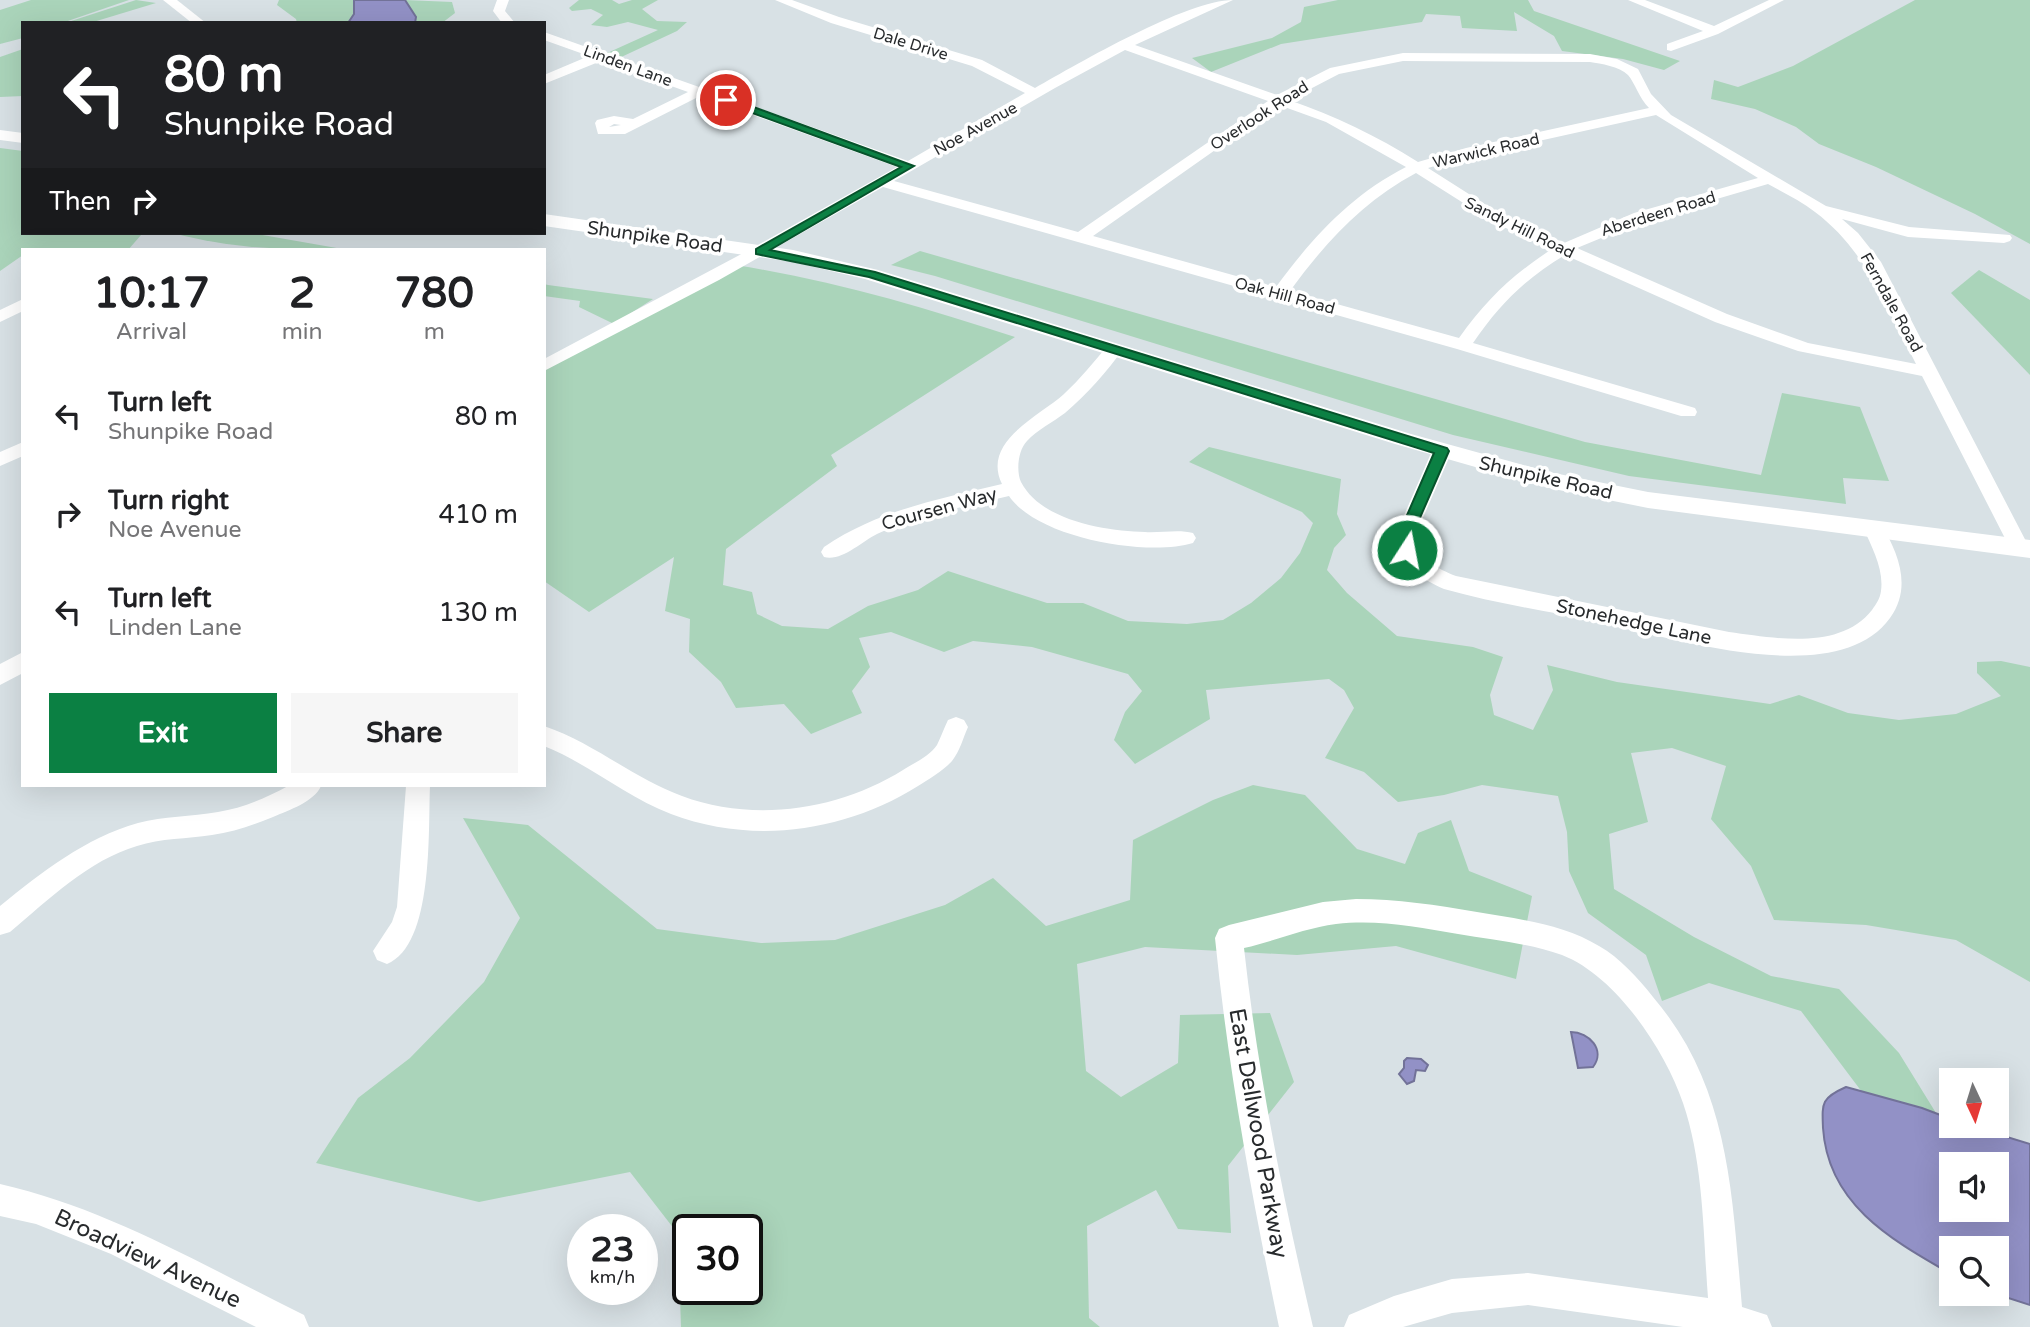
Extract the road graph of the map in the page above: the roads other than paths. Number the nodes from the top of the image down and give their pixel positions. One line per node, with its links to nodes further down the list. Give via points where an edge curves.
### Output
1 (169, 0): 7 (street)
2 (503, 0): 8 (street, via 499,10)
3 (781, 0): 17 (street, Dale Drive, via 976,63)
4 (1227, 0): 11 (street, Noe Avenue)
5 (1634, 0): 9 (street)
6 (1778, 0): 9 (street)
7 (197, 21)
8 (507, 21)
9 (1714, 31): 12 (street)
10 (546, 37): 13 (street, Linden Lane)
11 (1126, 46): 17 (street, Noe Avenue); 18 (street, Sandy Hill Road)
12 (1671, 47)
13 (601, 56): 15 (street); 16 (street, Linden Lane)
14 (1590, 58): 18 (street, Overlook Road, via 1403,58 1335,71); 19 (street, Ferndale Road, via 1633,72)
15 (546, 79)
16 (700, 91): 20 (street); 23 (street, Linden Lane)
17 (1037, 94): 23 (street, Noe Avenue)
18 (1278, 100): 24 (street, Sandy Hill Road, via 1331,119); 30 (street, Overlook Road)
19 (1657, 111): 24 (street, Warwick Road, via 1456,154); 25 (street, Ferndale Road)
20 (635, 124)
21 (0, 135): 22 (main road)
22 (21, 138)
23 (909, 166): 26 (street, Noe Avenue)
24 (1416, 167): 31 (street, Sandy Hill Road, via 1500,220); 33 (street, Warwick Road, via 1334,225)
25 (1770, 179): 27 (street, Ferndale Road); 31 (street, Aberdeen Road, via 1608,226)
26 (881, 182): 30 (street, Oak Hill Road); 32 (street, Noe Avenue)
27 (1820, 208): 29 (street, via 1908,232); 39 (street, Ferndale Road, via 1873,262)
28 (546, 220): 32 (main road, Shunpike Road)
29 (2004, 237)
30 (1079, 239): 33 (street, Oak Hill Road)
31 (1562, 249): 36 (street, Aberdeen Road, via 1516,278 1476,321); 39 (street, Sandy Hill Road, via 1762,333 1804,347)
32 (760, 251): 37 (main road, Shunpike Road, via 871,274); 38 (street, Noe Avenue)
33 (1280, 293): 36 (street, Oak Hill Road)
34 (21, 305): 35 (street)
35 (0, 317)
36 (1463, 345): 40 (street, Oak Hill Road)
37 (1114, 349): 42 (main road, Shunpike Road); 44 (street, Coursen Way, via 1074,397 1017,440 1009,470)
38 (546, 365)
39 (1929, 372): 47 (street, Ferndale Road)
40 (1688, 412)
41 (21, 449): 43 (street)
42 (1442, 451): 45 (main road, Shunpike Road, via 1648,500); 45 (street, Stonehedge Lane, via 1405,536 1411,557 1432,575 1729,641 1816,645 1844,640 1872,626 1891,598 1892,585 1888,561)
43 (0, 460)
44 (1013, 488): 46 (street, Coursen Way, via 1042,514 1076,527 1151,542); 48 (street, Coursen Way, via 900,517 848,539)
45 (1874, 529): 47 (main road, Shunpike Road)
46 (1186, 538)
47 (2024, 548)
48 (831, 552)
49 (21, 662): 50 (street)
50 (0, 676)
51 (956, 727): 52 (street, via 945,752 911,779 880,795 835,811 763,820 683,808 587,753)
52 (546, 737)
53 (307, 787): 55 (street, via 247,816 118,841 65,872)
54 (418, 787): 56 (street, via 410,907 404,928)
55 (0, 923)
56 (387, 951)
57 (0, 1200): 59 (street, Broadview Avenue, via 36,1208 121,1242)
58 (1741, 1323): 60 (street, East Dellwood Parkway, via 1704,1120 1691,1077 1669,1037 1639,1001 1601,963 1583,951 1543,937 1373,910 1335,912 1229,938 1241,1045); 61 (street, via 1528,1289 1452,1296 1394,1312)
59 (292, 1327)
60 (1296, 1327)
61 (1361, 1327)

